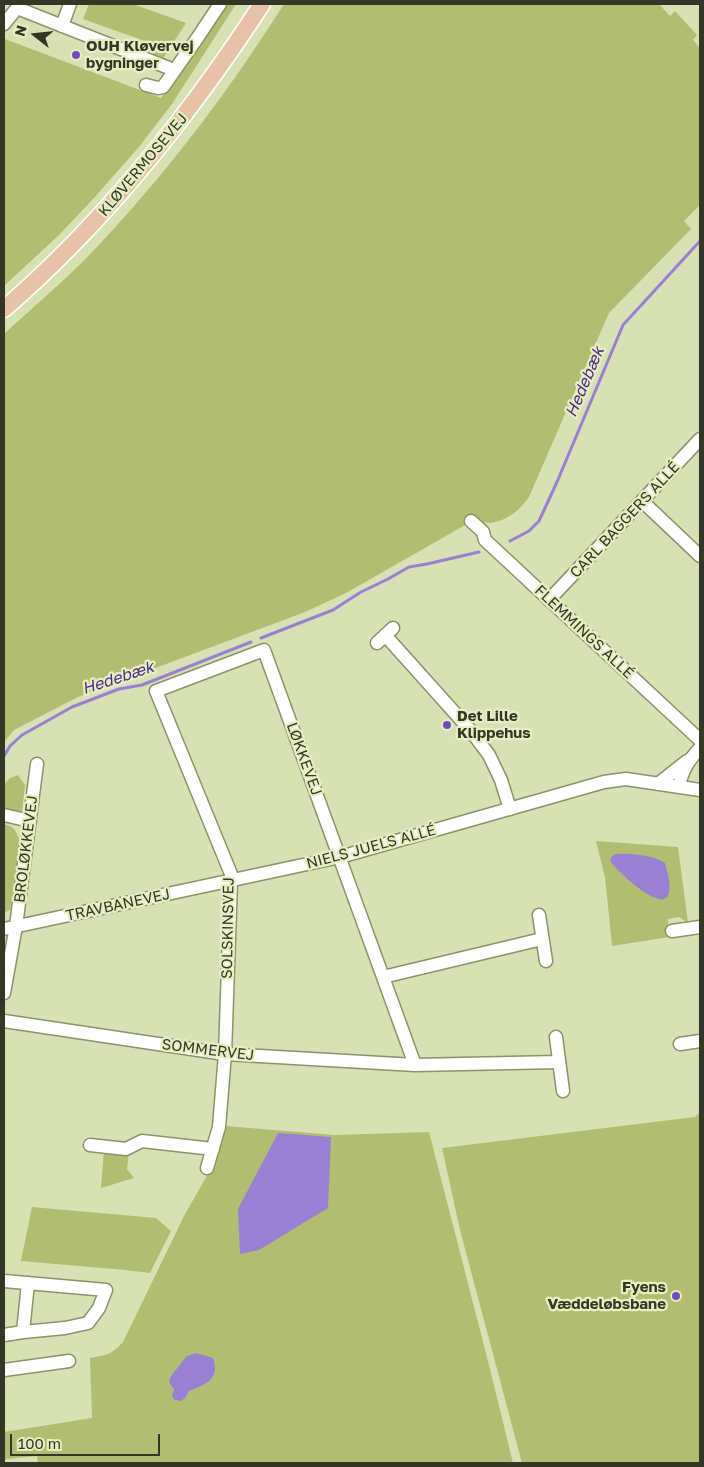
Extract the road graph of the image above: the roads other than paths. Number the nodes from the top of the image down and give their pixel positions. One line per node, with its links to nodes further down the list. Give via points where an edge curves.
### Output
1 (70, 4): 5 (street)
2 (219, 4): 6 (street)
3 (262, 4): 8 (main road, KLØVERMOSEVEJ, via 198,98 129,184 82,236)
4 (4, 24): 5 (street, via 17,8)
5 (62, 26): 6 (street)
6 (174, 70): 7 (street, via 161,88)
7 (146, 85)
8 (4, 309)
9 (700, 438): 10 (street, CARL BAGGERS ALLÉ)
10 (642, 501): 12 (street); 13 (street, CARL BAGGERS ALLÉ)
11 (471, 521): 13 (street, FLEMMINGS ALLÉ, via 483,532 485,540)
12 (700, 556)
13 (549, 600): 16 (street, FLEMMINGS ALLÉ)
14 (385, 635): 22 (street, via 489,755)
15 (156, 691): 25 (street, LØKKEVEJ, via 264,650); 26 (street, SOLSKINSVEJ, via 231,874)
16 (700, 740)
17 (697, 752): 19 (street); 20 (street, via 682,773)
18 (37, 764): 24 (street, BROLØKKEVEJ)
19 (658, 784): 20 (street, NIELS JUELS ALLÉ); 22 (street, NIELS JUELS ALLÉ, via 626,779 604,782)
20 (679, 787): 21 (street, NIELS JUELS ALLÉ)
21 (700, 790)
22 (510, 809): 25 (street, NIELS JUELS ALLÉ)
23 (4, 815): 24 (street)
24 (30, 821): 29 (street, BROLØKKEVEJ)
25 (340, 857): 26 (street, NIELS JUELS ALLÉ); 33 (street, LØKKEVEJ)
26 (231, 881): 29 (street, TRAVBANEVEJ); 39 (street, SOLSKINSVEJ)
27 (539, 915): 31 (street)
28 (700, 927): 30 (street)
29 (10, 928): 34 (street, BROLØKKEVEJ)
30 (672, 930)
31 (542, 939): 32 (street); 33 (street)
32 (546, 961)
33 (383, 977): 41 (street, LØKKEVEJ)
34 (4, 993)
35 (4, 1021): 39 (street, SOMMERVEJ)
36 (556, 1037): 40 (street)
37 (700, 1041): 38 (street)
38 (680, 1044)
39 (225, 1054): 41 (street, SOMMERVEJ); 44 (street, SOLSKINSVEJ, via 219,1127)
40 (558, 1062): 41 (street); 42 (street)
41 (415, 1065)
42 (563, 1091)
43 (90, 1145): 44 (street, via 126,1149 142,1141)
44 (213, 1149): 45 (street, SOLSKINSVEJ)
45 (207, 1168)
46 (4, 1281): 47 (street)
47 (28, 1284): 48 (street); 48 (street, via 106,1290 88,1323)
48 (23, 1332): 49 (street)
49 (4, 1335)
50 (68, 1360): 51 (street)
51 (4, 1370)

